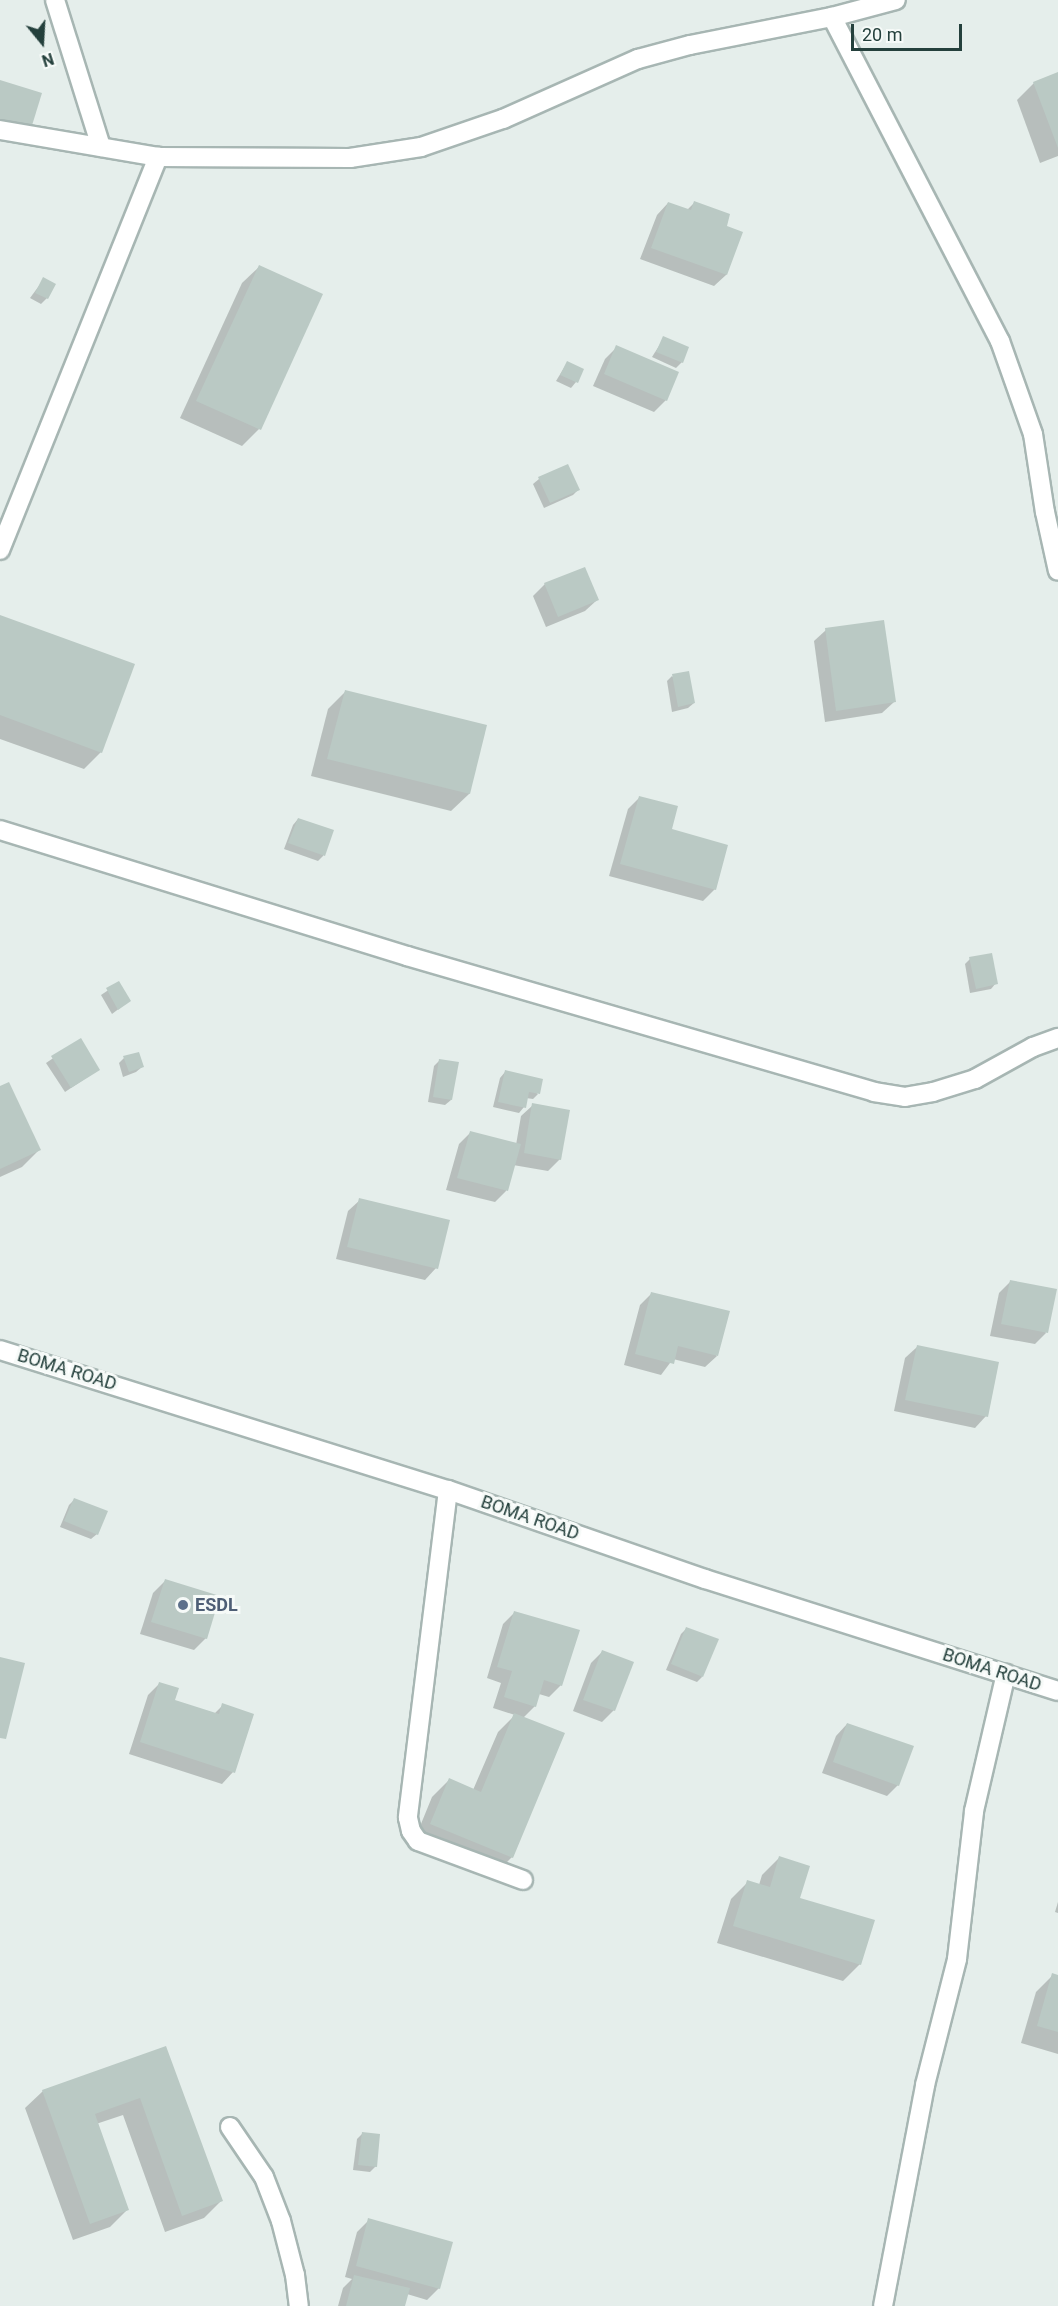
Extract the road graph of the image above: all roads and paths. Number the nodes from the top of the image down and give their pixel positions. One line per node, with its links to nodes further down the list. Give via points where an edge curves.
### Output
1 (55, 0): 5 (street)
2 (896, 0): 3 (street)
3 (832, 17): 6 (street, via 638,59 503,119 421,147 350,158); 8 (street, via 1000,341 1034,434)
4 (0, 130): 5 (street)
5 (101, 147): 6 (street)
6 (158, 157): 7 (street)
7 (0, 550)
8 (1058, 571)
9 (0, 830): 10 (street, via 408,957 874,1092 905,1097 933,1092 975,1078)
10 (1058, 1038)
11 (0, 1350): 12 (street, BOMA ROAD)
12 (448, 1490): 13 (street, BOMA ROAD, via 705,1579); 15 (street, via 408,1818 418,1841)
13 (1006, 1674): 14 (street, BOMA ROAD); 18 (street, via 974,1811 957,1959 925,2085)
14 (1058, 1691)
15 (523, 1880)
16 (230, 2127): 17 (street, via 264,2177 281,2221)
17 (299, 2306)
18 (884, 2306)

